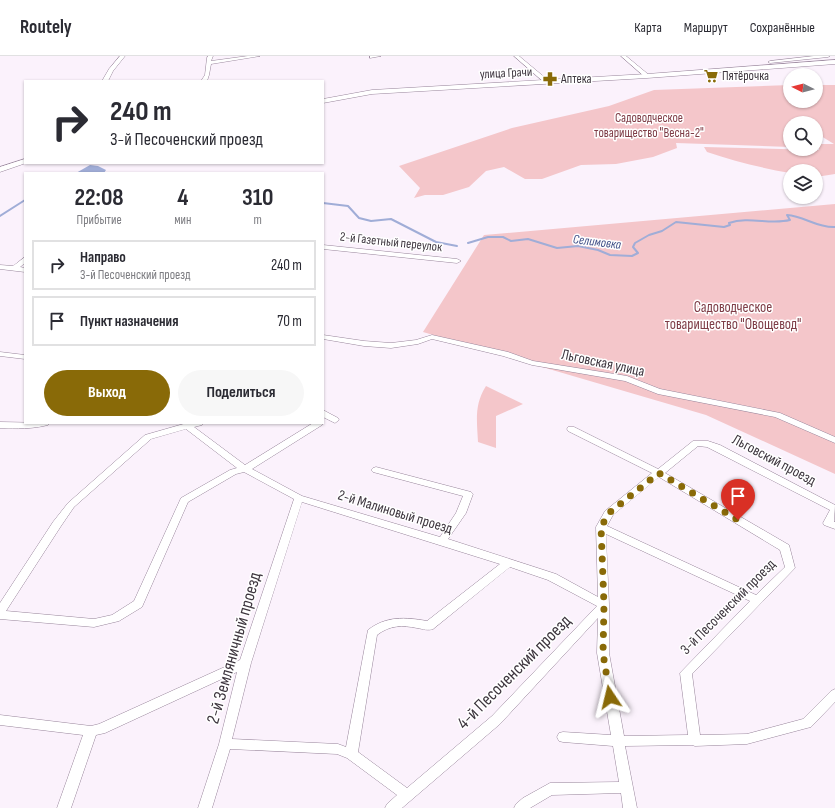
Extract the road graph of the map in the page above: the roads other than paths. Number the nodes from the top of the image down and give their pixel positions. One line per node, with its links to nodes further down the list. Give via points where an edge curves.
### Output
1 (123, 56): 13 (street)
2 (211, 56): 11 (street)
3 (258, 56): 11 (street)
4 (379, 56): 8 (street)
5 (516, 56): 15 (street)
6 (623, 56): 12 (street)
7 (828, 56): 9 (street)
8 (372, 57)
9 (770, 62)
10 (835, 62): 12 (street, улица Грачи)
11 (209, 64): 14 (street)
12 (648, 76): 15 (street, улица Грачи)
13 (106, 80)
14 (204, 80)
15 (547, 82): 16 (street, улица Грачи, via 372,92)
16 (324, 101)
17 (24, 161): 18 (street)
18 (0, 170)
19 (324, 248): 21 (street, 2-й Газетный переулок)
20 (24, 260): 22 (street)
21 (457, 261)
22 (7, 268): 23 (street); 24 (street)
23 (24, 270)
24 (0, 276)
25 (324, 337): 36 (street, Льговская улица, via 386,347 432,337 532,363 627,379 658,391 777,415)
26 (0, 354): 27 (street)
27 (24, 357)
28 (324, 414): 29 (street, via 335,420)
29 (324, 422)
30 (42, 424): 33 (street, via 22,427)
31 (195, 424): 34 (street)
32 (317, 424): 37 (street)
33 (0, 425)
34 (188, 426): 37 (street, 2-й Малиновый проезд); 48 (street, via 148,437 71,504)
35 (571, 428): 39 (street, 3-й Песоченский проезд)
36 (835, 440)
37 (245, 469): 40 (street, 2-й Малиновый проезд); 49 (street, via 233,472 184,500 138,604 115,618 94,623)
38 (376, 470): 44 (street, via 468,494 461,514)
39 (659, 473): 41 (street, Льговский проезд, via 696,443 708,444); 43 (street, via 609,513); 46 (street, 3-й Песоченский проезд, via 785,548 790,568)
40 (299, 498): 44 (street, 2-й Малиновый проезд); 50 (street, 2-й Земляничный проезд)
41 (835, 510): 42 (street, Льговский проезд, via 828,522)
42 (835, 526)
43 (601, 527): 46 (street); 47 (street)
44 (442, 541): 45 (street, 2-й Малиновый проезд)
45 (508, 564): 47 (street, 2-й Малиновый проезд, via 552,577); 58 (street, via 429,626 399,621 380,626 372,633)
46 (757, 600): 56 (street, 3-й Песоченский проезд, via 686,673)
47 (604, 605): 55 (street, via 603,653); 60 (street, 4-й Песоченский проезд, via 496,720)
48 (0, 612)
49 (0, 615)
50 (245, 663): 53 (street); 57 (street, 2-й Земляничный проезд)
51 (835, 694): 56 (street, via 807,723 747,739)
52 (0, 720): 53 (street)
53 (91, 731): 61 (street)
54 (563, 737): 55 (street)
55 (618, 741): 56 (street); 59 (street)
56 (695, 741)
57 (225, 744): 58 (street, via 329,748); 62 (street, 2-й Земляничный проезд)
58 (351, 754): 60 (street)
59 (627, 787): 64 (street, via 550,789); 65 (street)
60 (407, 795): 63 (street, 4-й Песоченский проезд)
61 (64, 808)
62 (205, 808)
63 (392, 808)
64 (521, 808)
65 (630, 808)

